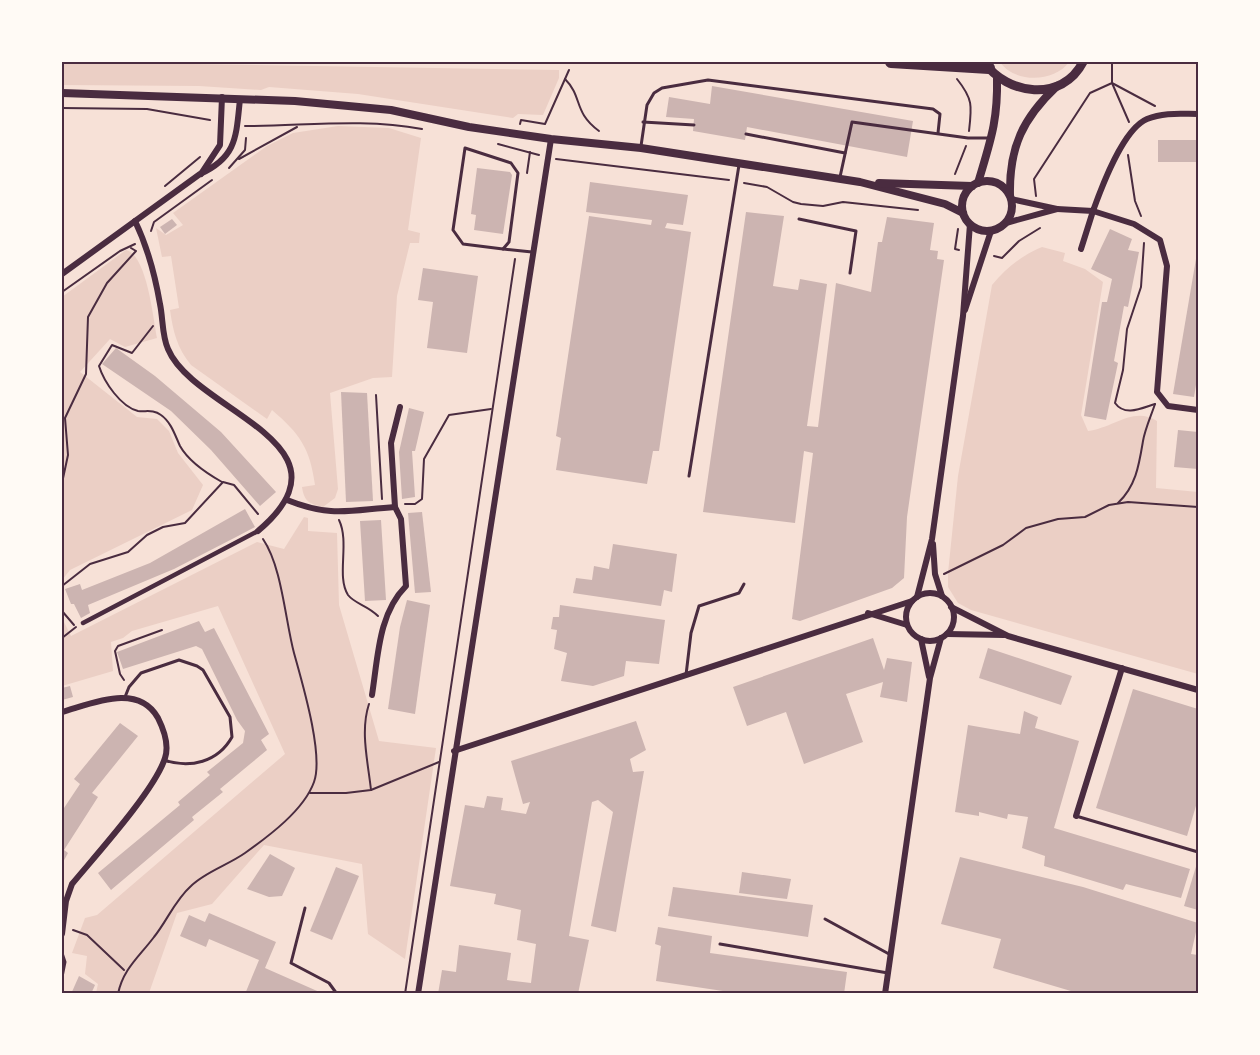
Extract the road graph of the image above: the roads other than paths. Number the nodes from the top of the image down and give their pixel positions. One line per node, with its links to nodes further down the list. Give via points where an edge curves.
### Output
1 (891, 62): 3 (highway)
2 (1083, 62): 4 (main road)
3 (990, 69): 4 (main road, via 1010,86 1026,90); 13 (street, via 998,110)
4 (1058, 86): 22 (street, via 1023,127 1009,169)
5 (62, 93): 6 (street)
6 (222, 98): 7 (street); 18 (street, via 220,145)
7 (240, 99): 14 (street, via 391,110); 18 (street, via 230,154 219,165)
8 (1198, 114): 24 (street, via 1166,113 1145,120 1132,130 1103,182)
9 (644, 122): 10 (lane); 11 (lane, via 654,93 708,80 933,109 940,114); 15 (lane)
10 (693, 125)
11 (938, 133): 13 (lane); 16 (lane, via 852,122)
12 (746, 134): 16 (lane)
13 (993, 138): 21 (street)
14 (551, 139): 15 (street); 33 (street)
15 (641, 148): 17 (street)
16 (846, 153): 19 (lane)
17 (740, 163): 19 (street); 39 (lane)
18 (200, 174): 27 (street)
19 (839, 179): 20 (street)
20 (860, 182): 21 (street, via 938,187); 25 (street, via 945,204)
21 (975, 184): 22 (street, via 995,182); 25 (street, via 963,199)
22 (1010, 197): 23 (street); 28 (street, via 1012,212)
23 (1057, 209): 24 (street); 28 (street)
24 (1093, 211): 32 (street); 38 (street, via 1134,224 1160,240 1167,266 1157,392 1168,406)
25 (963, 213): 29 (street)
26 (799, 219): 34 (lane, via 856,231)
27 (135, 221): 35 (street); 40 (street, via 153,267 168,349 181,370 249,420 285,455 292,480)
28 (1006, 223): 30 (street)
29 (969, 224): 30 (street, via 984,232); 36 (street)
30 (991, 231): 36 (street)
31 (503, 249): 31 (lane, via 509,242 519,173 511,163 465,148 453,230 463,244); 33 (lane)
32 (1081, 249)
33 (532, 252): 61 (street)
34 (850, 273)
35 (62, 274)
36 (963, 316): 43 (street)
37 (400, 407): 41 (street, via 391,443)
38 (1198, 410)
39 (689, 476)
40 (287, 500): 41 (street, via 336,514); 42 (street)
41 (395, 507): 58 (street, via 401,519 406,586 395,597 385,621)
42 (258, 531): 49 (street)
43 (932, 539): 45 (street, via 935,574); 46 (street)
44 (744, 584): 55 (lane, via 740,593 699,606)
45 (942, 596): 46 (street, via 929,593); 47 (street)
46 (914, 599): 48 (street); 50 (street, via 906,612)
47 (951, 607): 51 (street, via 953,621); 52 (street)
48 (868, 613): 50 (street); 55 (street)
49 (83, 623)
50 (907, 625): 53 (street)
51 (944, 636): 52 (street); 53 (street); 56 (street)
52 (1008, 636): 54 (street)
53 (921, 639): 56 (street)
54 (1122, 668): 57 (street); 63 (street)
55 (686, 676): 61 (street)
56 (930, 678): 71 (street)
57 (1198, 690)
58 (372, 695)
59 (125, 697): 60 (street); 62 (street, via 142,703 157,716 167,746); 62 (lane, via 141,673 179,660 203,670 233,729 226,747 216,757 191,764)
60 (62, 712)
61 (454, 751): 75 (street)
62 (164, 760): 67 (street, via 160,771 72,884)
63 (1076, 816): 64 (lane)
64 (1198, 852)
65 (305, 908): 74 (lane, via 291,963 329,983)
66 (825, 919): 71 (lane)
67 (62, 926): 68 (street)
68 (62, 934)
69 (720, 944): 72 (lane)
70 (62, 953): 73 (lane)
71 (891, 954): 72 (street)
72 (888, 973): 76 (street)
73 (62, 977)
74 (337, 993)
75 (418, 993)
76 (885, 993)

